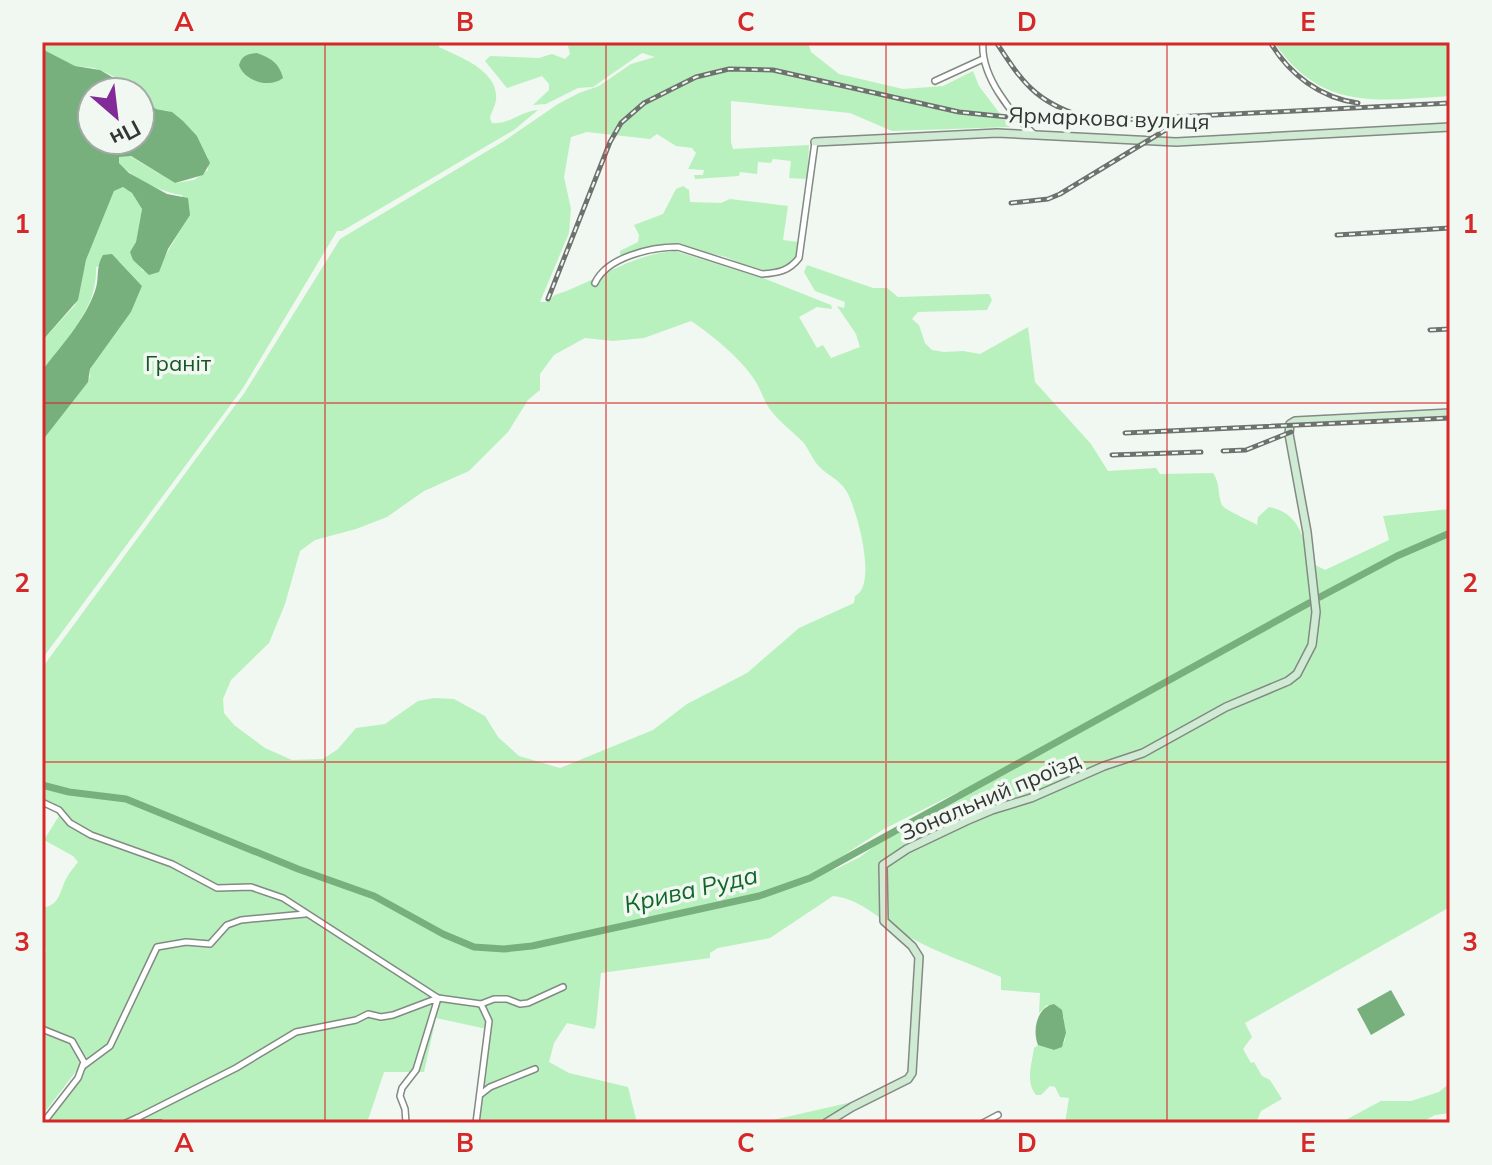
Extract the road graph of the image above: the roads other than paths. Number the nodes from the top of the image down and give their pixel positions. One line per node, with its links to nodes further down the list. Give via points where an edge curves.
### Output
1 (983, 42): 2 (street)
2 (983, 59): 3 (street); 5 (street, via 1003,97)
3 (935, 81)
4 (1450, 127): 5 (street, Ярмаркова вулиця, via 1176,142)
5 (1035, 135): 6 (street, Ярмаркова вулиця)
6 (815, 142): 7 (street, via 799,258 793,266 762,274 664,247 613,263)
7 (595, 283)
8 (1450, 413): 25 (street, Зональний проїзд, via 1291,422 1311,560 1315,630 1304,664 1292,678 1143,753 966,821 883,865 884,921 919,957 912,1073)
9 (42, 802): 10 (street, via 91,835 172,864 217,888 251,887 283,898)
10 (305, 914): 12 (street); 15 (street, via 241,920 227,925 210,944 157,947 110,1046)
11 (563, 987): 13 (street, via 528,1003 494,999)
12 (438, 998): 13 (street); 19 (street, via 393,1015 368,1014 296,1032); 23 (street, via 416,1070 402,1088)
13 (481, 1004): 17 (street, via 489,1021)
14 (42, 1029): 15 (street, via 72,1041)
15 (83, 1066): 20 (street)
16 (535, 1069): 17 (street)
17 (481, 1094): 24 (street)
18 (998, 1115): 26 (street)
19 (137, 1120): 21 (street); 22 (street)
20 (43, 1123)
21 (126, 1123)
22 (160, 1123)
23 (406, 1123)
24 (476, 1123)
25 (826, 1123)
26 (983, 1123)

